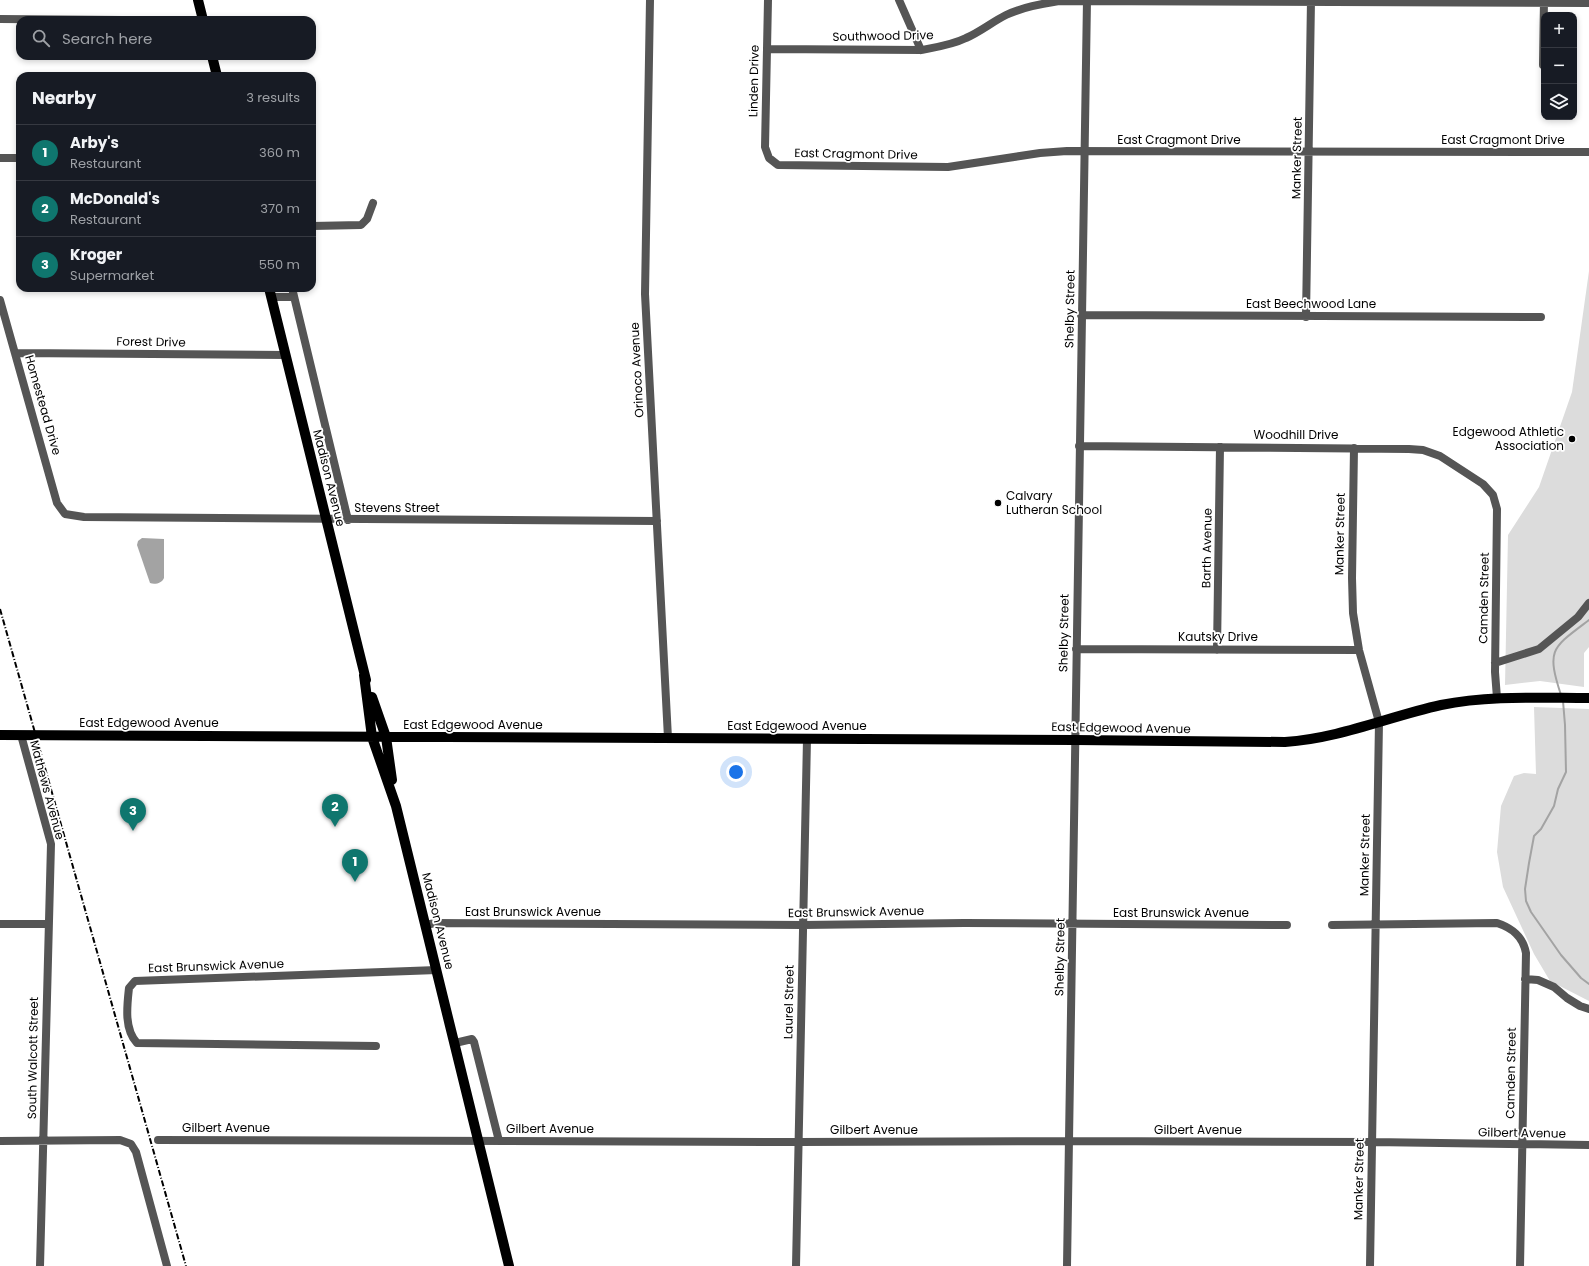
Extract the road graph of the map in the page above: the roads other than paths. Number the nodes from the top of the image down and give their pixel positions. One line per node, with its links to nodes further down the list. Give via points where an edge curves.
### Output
1 (198, 0): 9 (main road)
2 (650, 0): 41 (street, Orinoco Avenue, via 645,294)
3 (768, 0): 13 (street, Linden Drive)
4 (899, 0): 14 (street)
5 (1087, 1): 6 (street, Southwood Drive); 14 (street, Southwood Drive, via 1059,1 1023,8 964,39 945,46); 17 (street, Shelby Street)
6 (1311, 1): 7 (street, Southwood Drive); 18 (street, Manker Street)
7 (1544, 1): 8 (street, Southwood Drive); 12 (street)
8 (1589, 3)
9 (202, 16)
10 (0, 19): 11 (street)
11 (16, 19)
12 (1543, 48)
13 (767, 49): 14 (street, Southwood Drive); 22 (street, Linden Drive, via 765,147)
14 (921, 50)
15 (213, 60): 16 (main road)
16 (216, 72)
17 (1085, 152): 18 (street, East Cragmont Drive); 22 (street, East Cragmont Drive, via 1040,152 962,165 931,167 782,165); 29 (street, Shelby Street)
18 (1309, 152): 19 (street, East Cragmont Drive); 31 (street, Manker Street)
19 (1589, 152)
20 (0, 158): 21 (street)
21 (16, 158)
22 (772, 161)
23 (373, 203): 24 (street, via 368,219 361,225)
24 (316, 226)
25 (270, 292): 27 (street); 33 (main road, Madison Avenue)
26 (293, 292): 27 (street, Madison Avenue)
27 (294, 297): 40 (street, Madison Avenue)
28 (0, 300): 32 (street, Homestead Drive)
29 (1081, 315): 31 (street, East Beechwood Lane); 34 (street, Shelby Street)
30 (1541, 316): 31 (street, East Beechwood Lane)
31 (1306, 317)
32 (15, 352): 33 (street, Forest Drive); 38 (street, Homestead Drive, via 57,503)
33 (286, 355): 39 (main road, Madison Avenue)
34 (1080, 446): 35 (street, Woodhill Drive); 43 (street, Shelby Street)
35 (1220, 447): 36 (street, Woodhill Drive); 44 (street, Barth Avenue)
36 (1354, 448): 37 (street, Woodhill Drive, via 1430,452 1483,484); 45 (street, Manker Street, via 1352,585 1353,613)
37 (1494, 499): 46 (street, Camden Street, via 1497,509)
38 (65, 514): 39 (street, Stevens Street, via 84,517)
39 (326, 520): 40 (street, Stevens Street); 47 (main road, Madison Avenue)
40 (348, 520): 41 (street, Stevens Street)
41 (657, 521): 55 (street, Orinoco Avenue)
42 (1589, 603): 46 (street, via 1578,617 1539,649)
43 (1076, 649): 44 (street, Kautsky Drive); 57 (street, Shelby Street)
44 (1217, 650): 45 (street, Kautsky Drive)
45 (1359, 650): 50 (street, Manker Street)
46 (1495, 663): 48 (street, Camden Street)
47 (364, 675): 53 (main road, Madison Avenue); 54 (main road, Madison Avenue)
48 (1496, 698): 49 (main road, East Edgewood Avenue); 50 (main road, East Edgewood Avenue, via 1442,705)
49 (1586, 698)
50 (1379, 722): 57 (main road, East Edgewood Avenue, via 1324,737 1284,742); 67 (street, Manker Street)
51 (0, 735): 52 (main road, East Edgewood Avenue)
52 (21, 735): 53 (main road, East Edgewood Avenue); 59 (street, Mathews Avenue, via 51,844)
53 (372, 737): 54 (main road, East Edgewood Avenue); 58 (main road, Madison Avenue)
54 (386, 737): 55 (main road, East Edgewood Avenue); 58 (main road, Madison Avenue)
55 (668, 738): 56 (main road, East Edgewood Avenue)
56 (807, 739): 57 (main road, East Edgewood Avenue); 64 (street, Laurel Street)
57 (1075, 740): 62 (street, Shelby Street)
58 (396, 806): 63 (main road, Madison Avenue)
59 (50, 850): 61 (street, South Walcott Street)
60 (0, 924): 61 (street)
61 (48, 924): 75 (street, South Walcott Street)
62 (1072, 924): 64 (street, East Brunswick Avenue); 65 (street, East Brunswick Avenue); 78 (street, Shelby Street)
63 (426, 925): 64 (street, East Brunswick Avenue); 68 (main road, Madison Avenue)
64 (803, 925): 79 (street, Laurel Street)
65 (1287, 925)
66 (1332, 925): 67 (street)
67 (1375, 926): 69 (street, Camden Street, via 1497,923 1510,928 1520,937 1525,947); 80 (street, Manker Street)
68 (437, 970): 71 (main road, Madison Avenue); 72 (street, East Brunswick Avenue, via 135,981 129,988 128,1023 132,1037 137,1043)
69 (1525, 979): 70 (street, via 1538,980 1554,987 1571,1001); 81 (street, Camden Street)
70 (1589, 1009)
71 (455, 1043): 76 (main road, Madison Avenue); 77 (street, via 472,1040 474,1042)
72 (376, 1046)
73 (158, 1140): 76 (street, Gilbert Avenue)
74 (0, 1141): 75 (street)
75 (43, 1141): 83 (street, South Walcott Street); 84 (street, via 120,1140 131,1144 136,1152)
76 (479, 1141): 77 (street, Gilbert Avenue); 85 (main road, Madison Avenue)
77 (499, 1141): 79 (street, Gilbert Avenue)
78 (1069, 1141): 79 (street, Gilbert Avenue); 80 (street, Gilbert Avenue); 87 (street, Shelby Street)
79 (798, 1142): 86 (street, Laurel Street)
80 (1372, 1142): 81 (street, Gilbert Avenue); 88 (street, Manker Street)
81 (1522, 1145): 82 (street, Gilbert Avenue); 89 (street, Camden Street)
82 (1589, 1145)
83 (40, 1266)
84 (167, 1266)
85 (509, 1266)
86 (796, 1266)
87 (1067, 1266)
88 (1370, 1266)
89 (1520, 1266)

